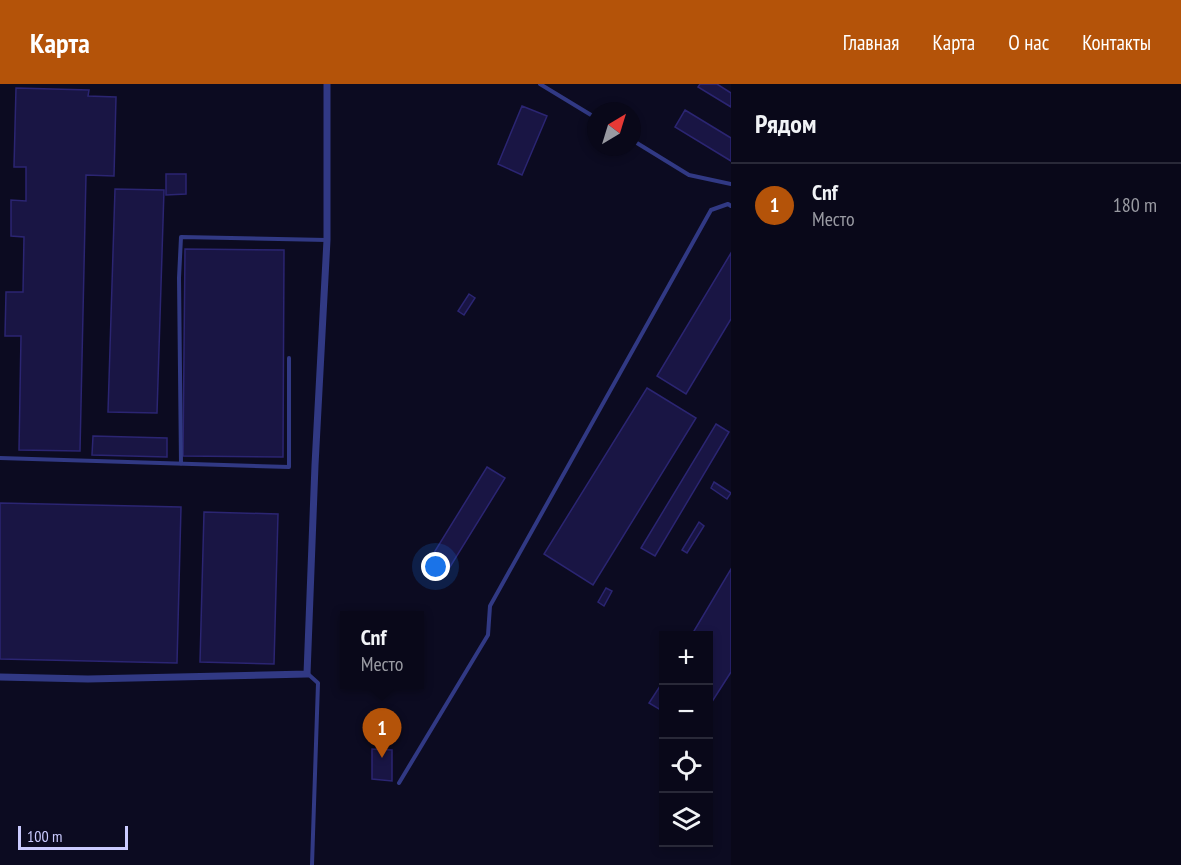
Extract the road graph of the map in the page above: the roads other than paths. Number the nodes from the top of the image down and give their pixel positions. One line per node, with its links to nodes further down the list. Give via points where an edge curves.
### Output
1 (327, 84): 7 (street)
2 (540, 84): 3 (lane)
3 (587, 113)
4 (641, 146): 5 (lane, via 689,175)
5 (731, 184)
6 (731, 206): 13 (lane, via 711,210 490,606 488,635)
7 (327, 240): 10 (lane, via 181,237); 11 (street)
8 (289, 358): 10 (lane, via 289,466)
9 (0, 458): 10 (lane)
10 (181, 464)
11 (307, 674): 12 (street); 14 (lane, via 318,683)
12 (0, 677)
13 (399, 783)
14 (312, 865)

